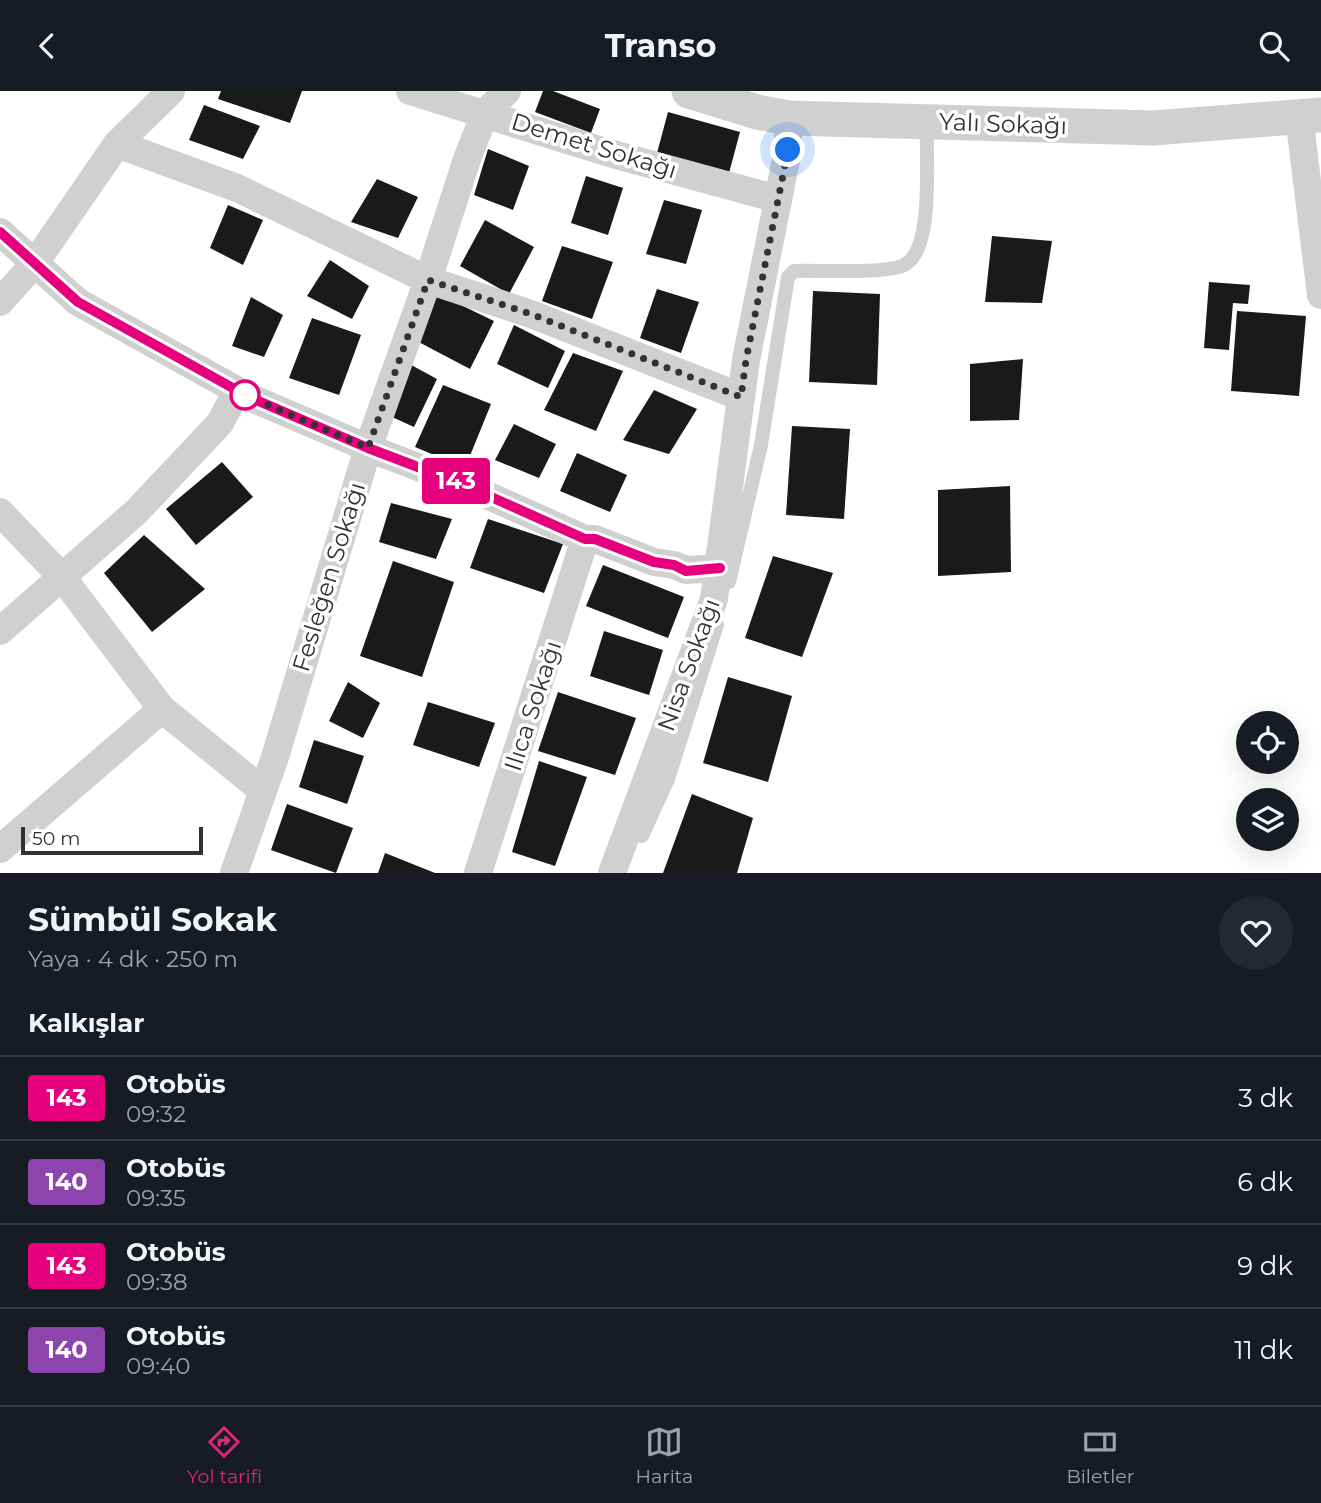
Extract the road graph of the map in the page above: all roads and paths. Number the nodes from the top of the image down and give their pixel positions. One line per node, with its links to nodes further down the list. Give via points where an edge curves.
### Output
1 (171, 91): 9 (street)
2 (410, 91): 5 (street, Demet Sokağı)
3 (507, 91): 5 (street, Fesleğen Sokağı)
4 (689, 91): 7 (street, Yalı Sokağı)
5 (485, 113): 10 (street, Demet Sokağı); 13 (street, Fesleğen Sokağı)
6 (1310, 115): 8 (street, Yalı Sokağı, via 1153,128); 14 (street)
7 (788, 118): 8 (street, Yalı Sokağı); 10 (street, Nisa Sokağı, via 788,150)
8 (927, 121): 26 (lane, via 928,199 913,258 902,266 794,271 788,277 761,445 739,545 672,766)
9 (117, 144): 12 (street); 13 (street, via 237,188)
10 (778, 199): 17 (street, Nisa Sokağı)
11 (0, 232): 12 (street)
12 (34, 263): 15 (street); 16 (street, via 78,302)
13 (428, 280): 17 (street, via 531,314); 18 (street, Fesleğen Sokağı)
14 (1321, 295)
15 (0, 302)
16 (237, 391): 18 (street); 22 (street, via 220,423 136,512)
17 (741, 397): 21 (street, Nisa Sokağı)
18 (368, 448): 20 (street); 25 (street, Fesleğen Sokağı)
19 (0, 512): 22 (street)
20 (585, 539): 21 (street, via 686,571); 29 (street, Ilıca Sokağı)
21 (720, 568): 30 (street, Nisa Sokağı, via 714,599)
22 (62, 577): 23 (street); 24 (street)
23 (0, 631)
24 (162, 709): 25 (street); 27 (street)
25 (262, 790): 28 (street, Fesleğen Sokağı)
26 (642, 836)
27 (0, 849)
28 (234, 873)
29 (478, 873)
30 (612, 873)

